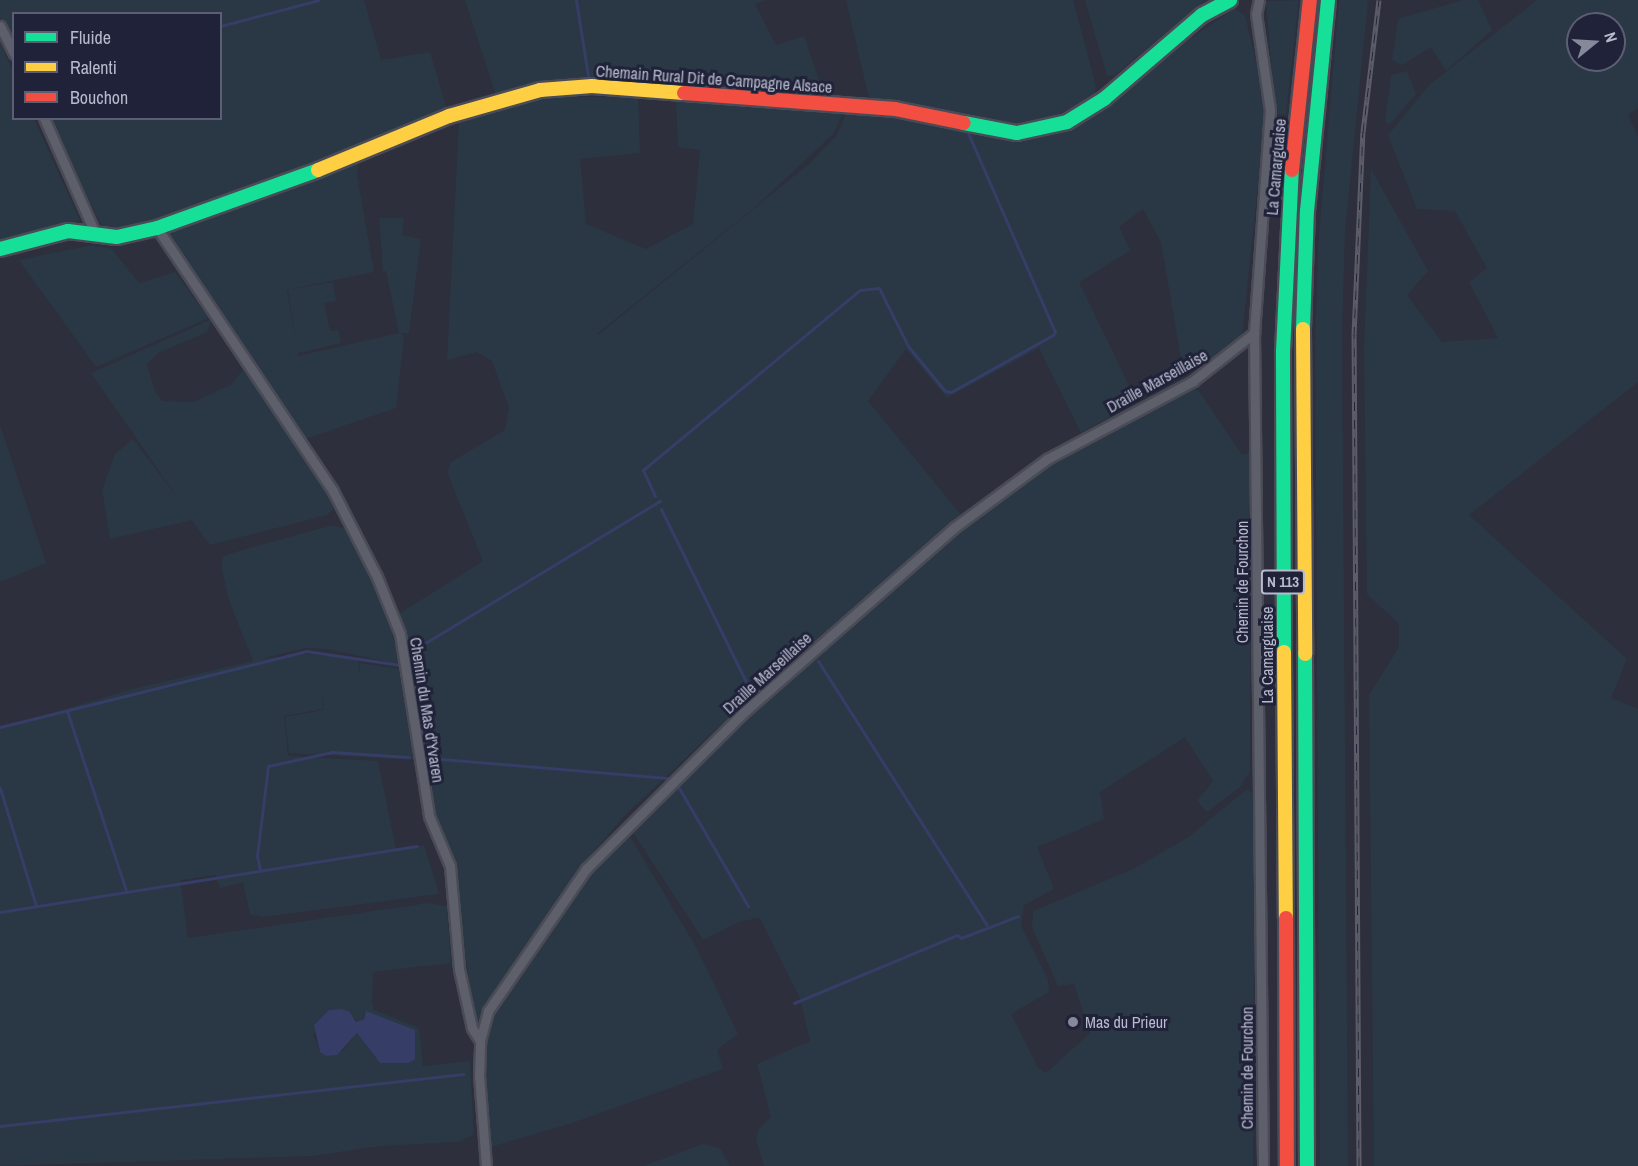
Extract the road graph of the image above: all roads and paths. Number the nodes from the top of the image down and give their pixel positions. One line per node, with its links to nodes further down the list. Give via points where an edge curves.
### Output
1 (1230, 0): 8 (main road, Chemain Rural Dit de Campagne Alsace, via 1202,15 1104,99 1067,122 1017,133 895,109 592,86 540,90 449,116 279,186)
2 (1259, 0): 11 (street, Chemin de Fourchon, via 1256,14 1270,110)
3 (1310, 0): 15 (main road, La Camarguaise / N 113, via 1292,163 1283,351)
4 (1328, 0): 16 (main road, N 113, via 1307,211 1303,341)
5 (0, 26): 6 (street)
6 (12, 50)
7 (45, 120): 9 (street)
8 (157, 228): 9 (main road, Chemain Rural Dit de Campagne Alsace, via 117,237); 12 (street, Chemin du Mas d'Yvaren, via 333,491 377,577 400,634 429,816 450,866 459,969 472,1028)
9 (95, 233): 10 (main road, Chemain Rural Dit de Campagne Alsace, via 68,231)
10 (0, 249)
11 (1254, 333): 12 (street, Draille Marseillaise, via 1193,381 1047,459 974,514 742,714 586,869 488,1011); 14 (street, Chemin de Fourchon)
12 (480, 1041): 13 (street, Draille Marseillaise)
13 (486, 1166)
14 (1263, 1166)
15 (1287, 1166)
16 (1307, 1166)

